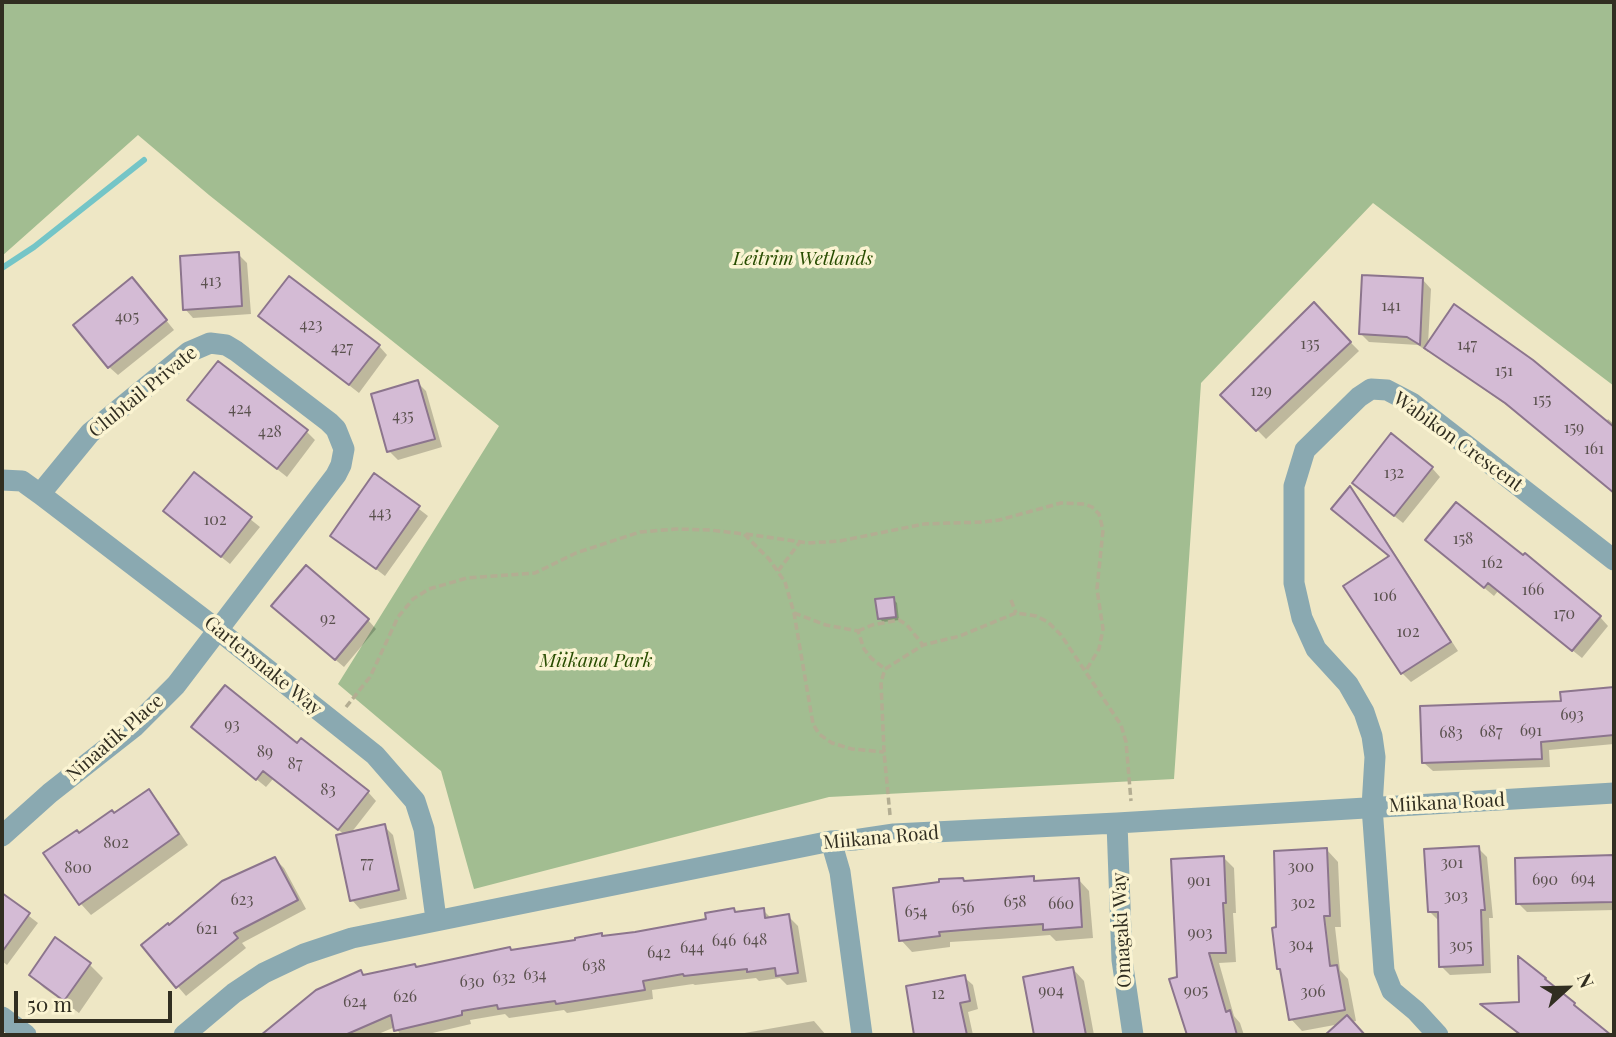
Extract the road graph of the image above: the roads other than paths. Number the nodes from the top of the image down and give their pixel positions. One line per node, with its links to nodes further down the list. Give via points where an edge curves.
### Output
1 (2, 480): 2 (street, Gartersnake Way, via 22,481)
2 (40, 494): 4 (street, Gartersnake Way); 4 (street, Clubtail Private, via 90,433 189,352 210,343 236,351 329,422 344,449 336,475)
3 (1614, 560): 6 (street, Wabikon Crescent, via 1412,403 1387,390 1371,390 1359,397 1305,450 1293,486 1294,583 1316,649 1348,684 1364,712 1375,757)
4 (219, 630): 8 (street, Ninaatik Place, via 176,685 134,727); 10 (street, Gartersnake Way, via 375,755 415,801 424,829)
5 (1614, 793): 6 (street, Miikana Road)
6 (1372, 807): 7 (street, Miikana Road); 16 (street, via 1384,971 1392,990)
7 (1126, 823): 9 (street, Miikana Road); 15 (street, Omagaki Way, via 1122,960)
8 (2, 836)
9 (831, 841): 10 (street, Miikana Road); 14 (street, via 840,872)
10 (436, 919): 13 (street, Miikana Road, via 304,954 244,986)
11 (2, 1017): 12 (street)
12 (26, 1035)
13 (184, 1035)
14 (862, 1035)
15 (1133, 1035)
16 (1438, 1035)

